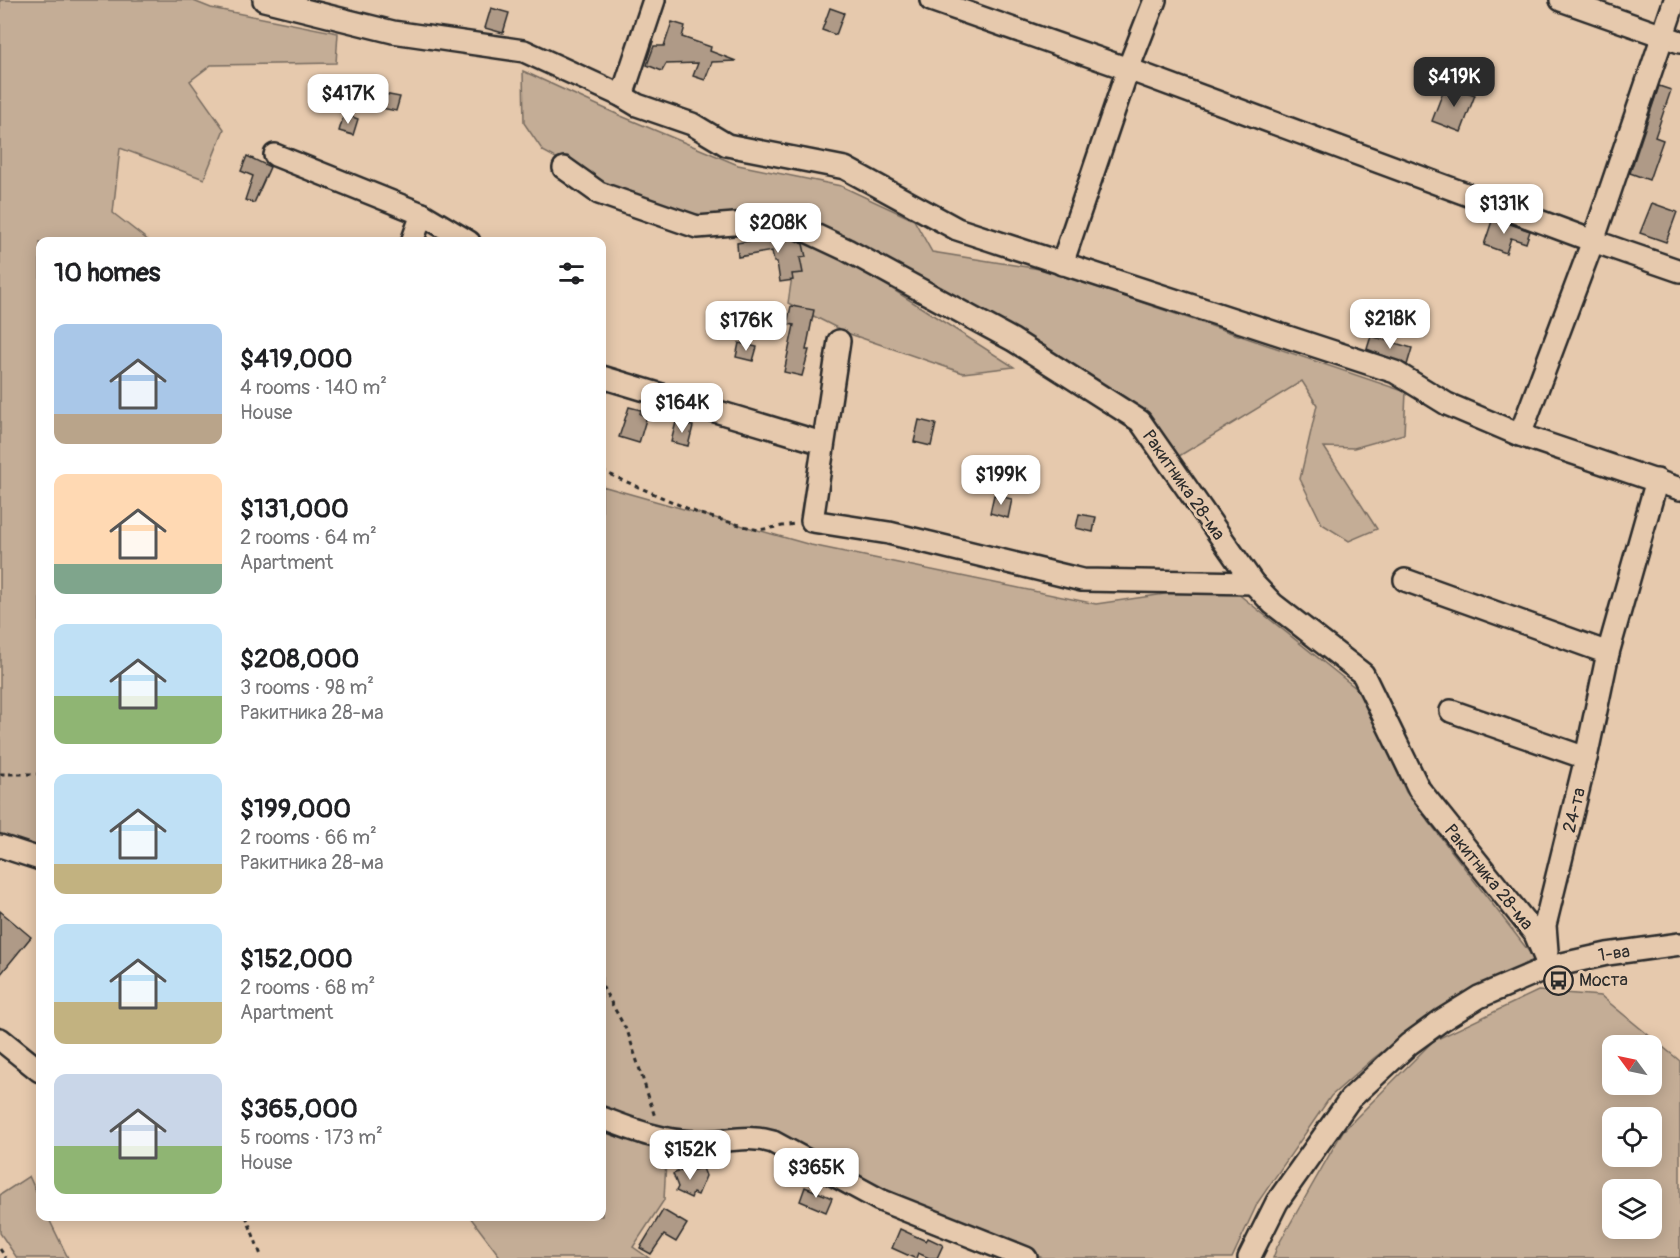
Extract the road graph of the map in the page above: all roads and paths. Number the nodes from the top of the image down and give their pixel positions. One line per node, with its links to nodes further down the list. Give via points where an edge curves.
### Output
1 (264, 0): 9 (street, via 393,32 524,51)
2 (654, 0): 9 (street)
3 (931, 0): 8 (street)
4 (1155, 0): 8 (street)
5 (1561, 0): 7 (street)
6 (1675, 0): 7 (street)
7 (1672, 39): 15 (street)
8 (1128, 69): 15 (street); 16 (street)
9 (622, 96): 16 (street, via 692,124 727,145 845,168 957,229)
10 (275, 154): 12 (street)
11 (564, 168): 27 (street, Ракитника 28-ма, via 599,193 697,227 783,220 847,250 1013,340 1140,421)
12 (422, 214): 13 (street); 14 (street)
13 (414, 237)
14 (461, 237)
15 (1593, 242): 17 (street); 20 (street)
16 (1062, 264): 20 (street, via 1395,372 1447,404)
17 (1680, 271)
18 (839, 341): 21 (street)
19 (606, 378): 21 (street)
20 (1520, 435): 23 (street)
21 (822, 443): 25 (street)
22 (606, 473): 25 (path, via 700,514 758,530)
23 (1657, 480): 24 (street); 28 (street, 24-та)
24 (1680, 489)
25 (812, 521): 27 (street, via 889,533 1082,580)
26 (1404, 580): 28 (street)
27 (1253, 584): 36 (street, Ракитника 28-ма, via 1364,674 1419,789 1535,934)
28 (1608, 653): 30 (street, 24-та)
29 (1451, 711): 30 (street)
30 (1586, 758): 36 (street, 24-та, via 1545,925)
31 (0, 774): 32 (path)
32 (36, 774)
33 (0, 846): 34 (street)
34 (36, 858)
35 (1680, 944): 36 (street, 1-ва)
36 (1549, 966): 47 (street, 1-ва, via 1479,997 1442,1020 1409,1044 1350,1100 1276,1202)
37 (606, 993): 41 (path, via 628,1033 652,1111)
38 (0, 1039): 39 (street)
39 (36, 1068)
40 (606, 1119): 41 (street)
41 (667, 1140): 46 (street, via 700,1142 758,1137 880,1200)
42 (248, 1221): 45 (path)
43 (0, 1249): 44 (path)
44 (6, 1258)
45 (262, 1258)
46 (1026, 1258)
47 (1248, 1258)

